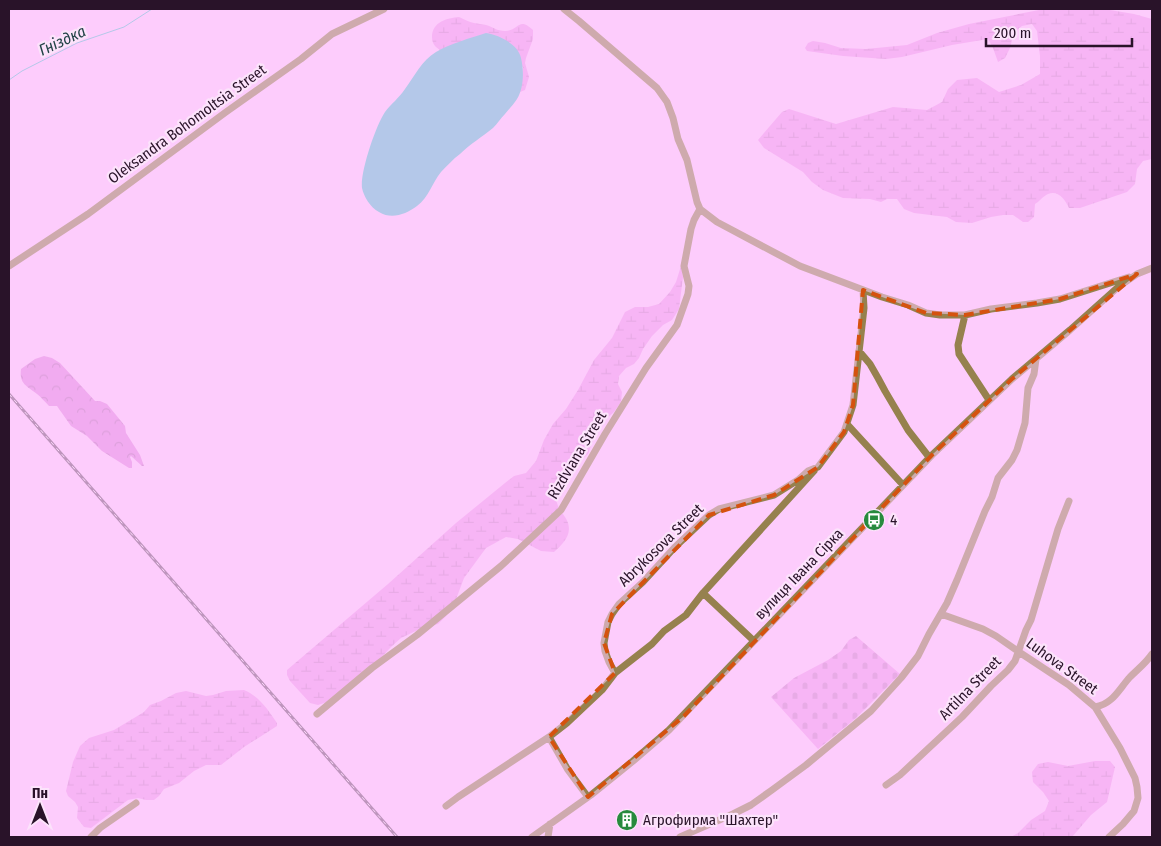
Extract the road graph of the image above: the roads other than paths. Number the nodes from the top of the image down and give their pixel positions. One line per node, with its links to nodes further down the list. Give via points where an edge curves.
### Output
1 (384, 9): 4 (street, Oleksandra Bohomoltsia Street, via 332,34 301,60 88,214)
2 (564, 9): 3 (street, via 657,88 667,102)
3 (700, 209): 7 (street, via 800,266); 24 (street, Rizdviana Street, via 691,229 684,266 688,294 677,325 646,368 561,510 501,566)
4 (9, 266)
5 (1152, 268): 6 (street, вулиця Івана Сірка)
6 (1137, 274): 8 (street, via 1060,299); 10 (street, вулиця Івана Сірка)
7 (863, 290): 8 (street, via 926,314); 9 (street, Abrykosova Street)
8 (965, 315): 11 (street, via 959,354)
9 (859, 351): 12 (street, Abrykosova Street, via 853,405); 13 (street)
10 (1036, 360): 11 (street, вулиця Івана Сірка); 18 (street, via 1017,450 998,478)
11 (989, 400): 13 (street, вулиця Івана Сірка)
12 (847, 424): 14 (street, Abrykosova Street); 15 (street)
13 (929, 458): 15 (street, вулиця Івана Сірка)
14 (818, 467): 17 (street, Abrykosova Street); 22 (street, Abrykosova Street, via 774,495 719,509 675,547 612,614 604,643)
15 (903, 484): 19 (street, вулиця Івана Сірка)
16 (1069, 501): 20 (street, Artilna Street)
17 (704, 593): 19 (street); 22 (street, Abrykosova Street, via 686,615)
18 (941, 614): 20 (street, Luhova Street, via 983,629); 34 (street, via 918,656 871,711 751,805)
19 (754, 641): 27 (street, вулиця Івана Сірка, via 669,730)
20 (1019, 652): 23 (street, Luhova Street, via 1069,685); 26 (street, Artilna Street, via 1008,670 962,717 900,776)
21 (1152, 654): 23 (street, Luhova Street, via 1114,697 1103,706)
22 (615, 673): 25 (street, Abrykosova Street, via 602,690)
23 (1095, 707): 35 (street, via 1120,748 1135,778 1138,793 1130,816)
24 (317, 714)
25 (549, 738): 27 (street); 29 (street, Abrykosova Street)
26 (886, 785)
27 (588, 797): 30 (street, вулиця Івана Сірка)
28 (136, 803): 31 (street)
29 (446, 806)
30 (550, 824): 32 (street, вулиця Івана Сірка); 33 (street)
31 (91, 837)
32 (532, 837)
33 (548, 837)
34 (680, 837)
35 (1109, 837)

